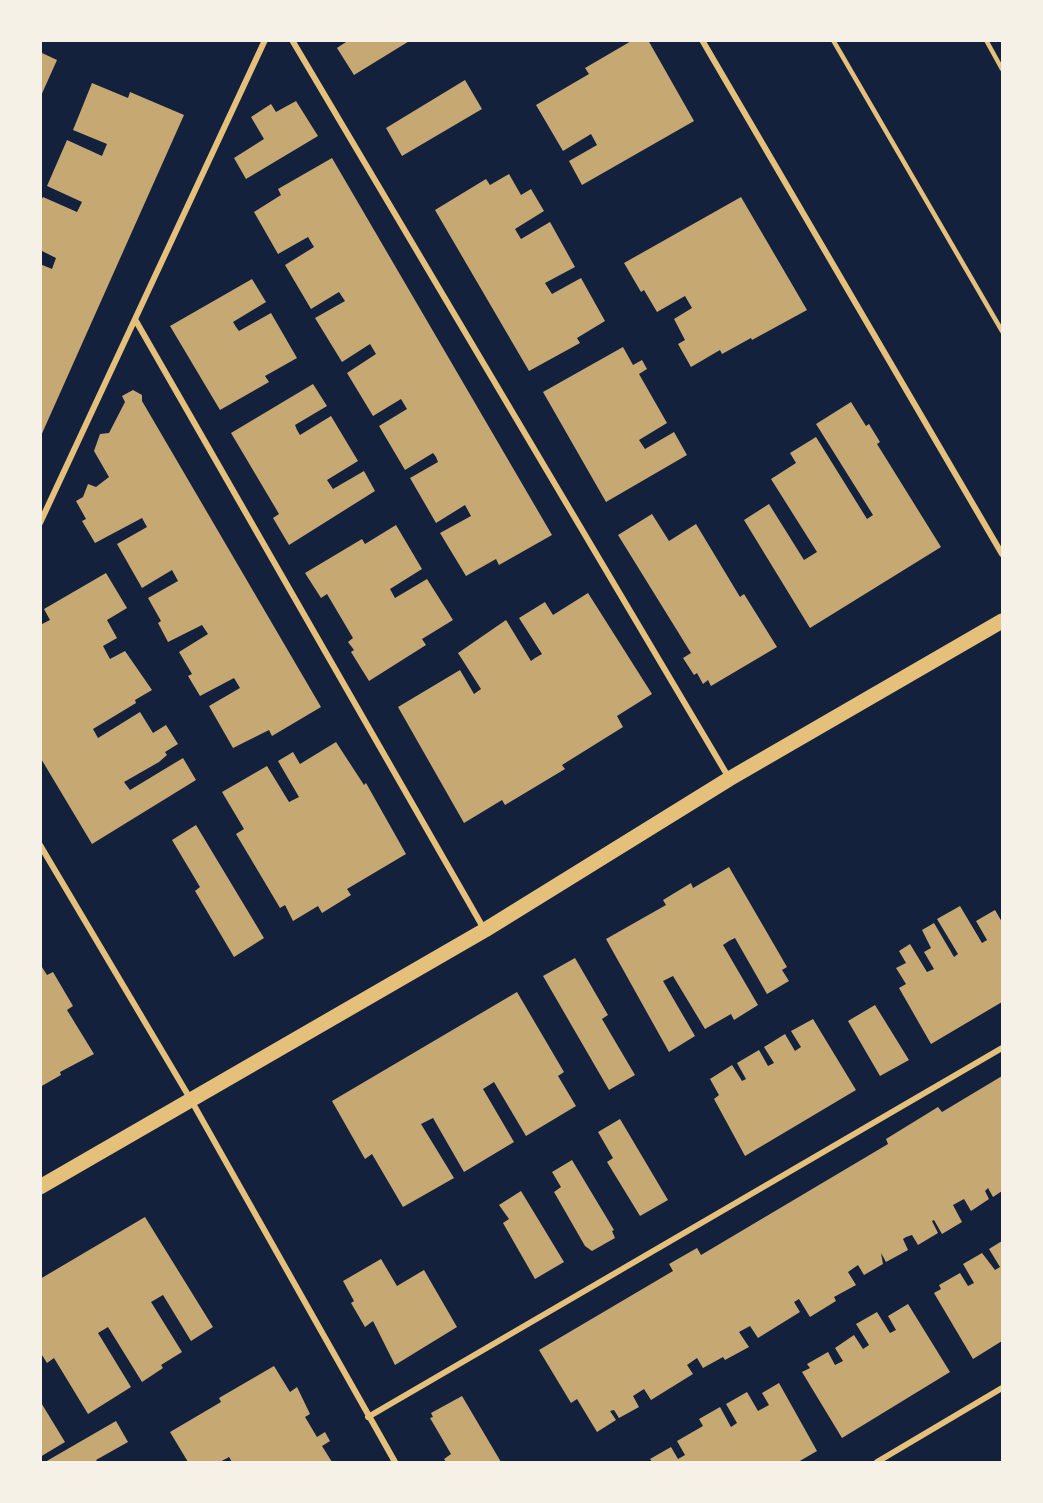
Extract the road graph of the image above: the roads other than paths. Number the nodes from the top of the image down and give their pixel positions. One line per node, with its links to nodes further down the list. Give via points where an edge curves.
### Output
1 (265, 40): 7 (street)
2 (292, 40): 12 (street)
3 (702, 40): 10 (street)
4 (833, 40): 8 (lane)
5 (986, 40): 6 (lane)
6 (1002, 69)
7 (136, 321): 9 (street); 14 (street)
8 (1002, 332)
9 (40, 523)
10 (1002, 554)
11 (1002, 621): 12 (main road)
12 (729, 779): 14 (main road)
13 (40, 845): 16 (street)
14 (485, 930): 16 (main road)
15 (1002, 1048): 19 (street)
16 (191, 1100): 17 (main road); 19 (street)
17 (40, 1187)
18 (1002, 1388): 20 (street)
19 (368, 1417): 21 (street)
20 (882, 1461)
21 (395, 1462)

